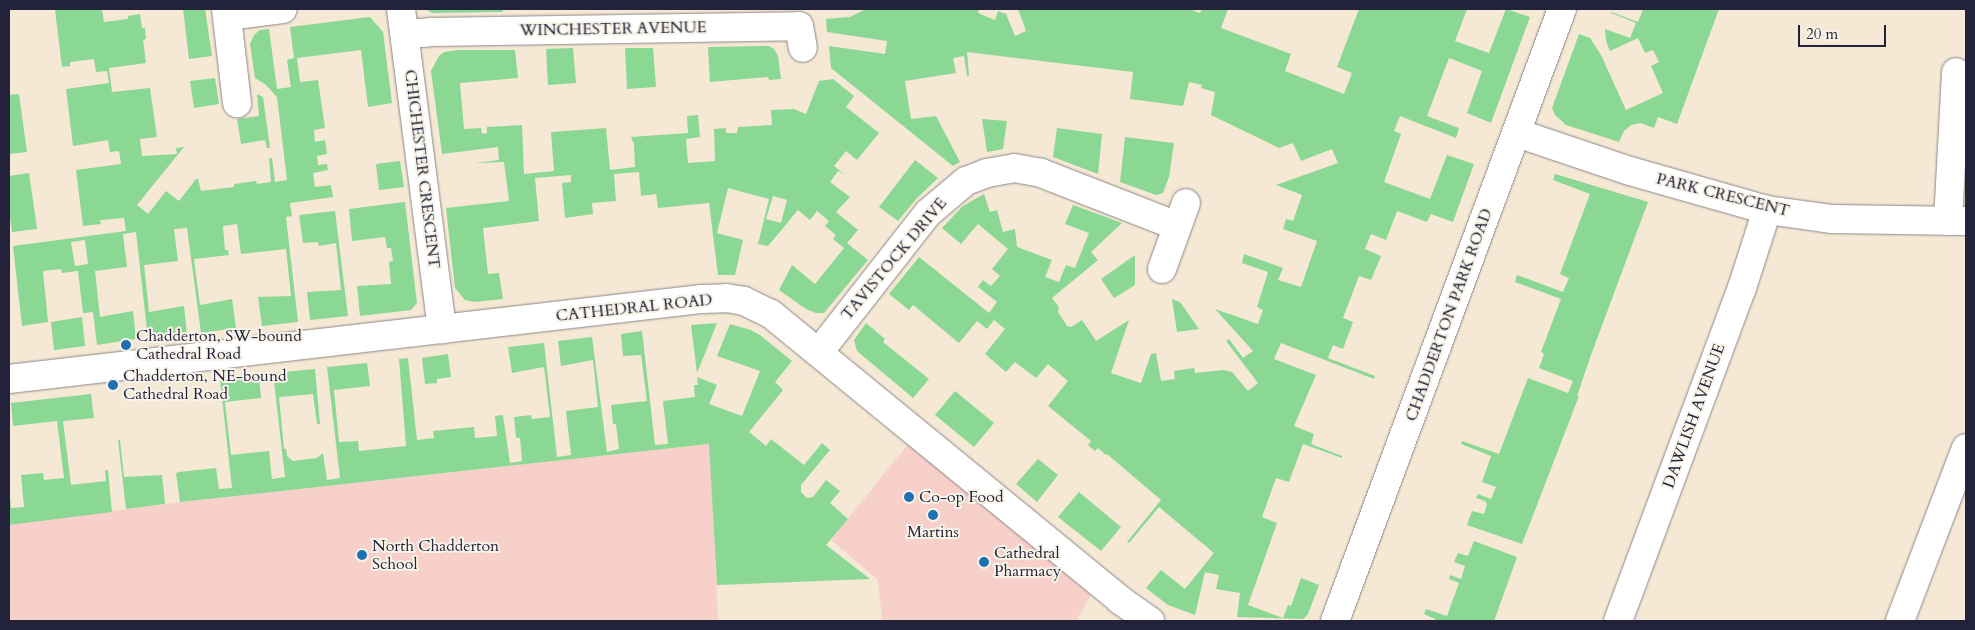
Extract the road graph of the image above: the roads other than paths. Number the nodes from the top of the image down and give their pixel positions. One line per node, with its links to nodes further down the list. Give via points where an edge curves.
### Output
1 (284, 9): 3 (street)
2 (1562, 9): 8 (street, CHADDERTON PARK ROAD)
3 (227, 12): 7 (street)
4 (403, 22): 5 (street, WINCHESTER AVENUE, via 441,32 799,26); 12 (street, CHICHESTER CRESCENT)
5 (803, 48)
6 (1956, 72): 10 (street)
7 (237, 103)
8 (1517, 133): 9 (street, PARK CRESCENT, via 1630,171); 17 (street, CHADDERTON PARK ROAD)
9 (1768, 210): 10 (street, PARK CRESCENT, via 1832,219); 18 (street, DAWLISH AVENUE)
10 (1957, 221)
11 (1162, 269): 13 (street, TAVISTOCK DRIVE, via 1181,214 1041,173 1014,168 987,172 966,181 928,213)
12 (442, 329): 13 (street, CATHEDRAL ROAD, via 726,298 758,306); 14 (street, CATHEDRAL ROAD)
13 (818, 352): 16 (street, CATHEDRAL ROAD, via 1120,600)
14 (9, 378)
15 (1966, 448): 19 (street)
16 (1150, 621)
17 (1335, 621)
18 (1618, 621)
19 (1900, 621)

